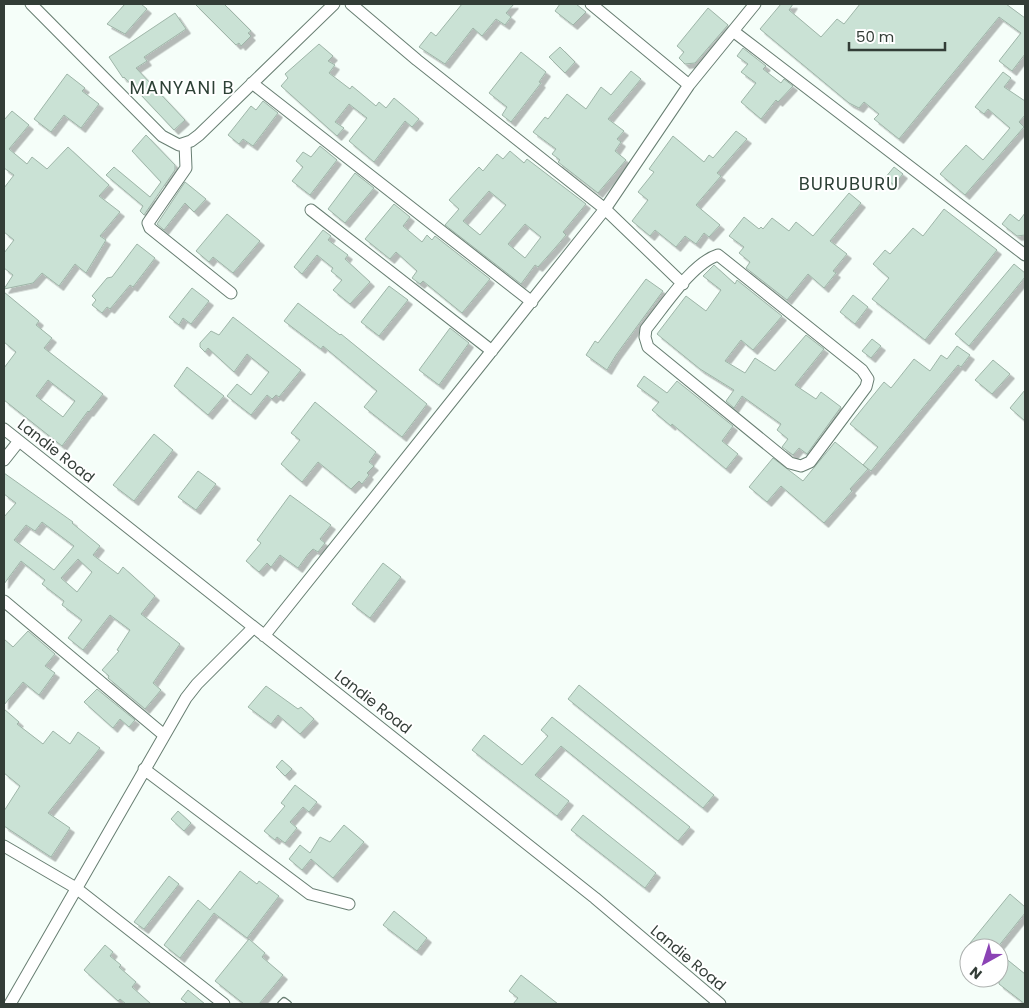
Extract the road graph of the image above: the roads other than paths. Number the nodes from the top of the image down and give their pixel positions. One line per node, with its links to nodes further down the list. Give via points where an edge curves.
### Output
1 (31, 4): 9 (street, via 150,126 173,144)
2 (334, 4): 7 (street)
3 (351, 4): 10 (street)
4 (591, 4): 8 (street)
5 (755, 4): 6 (street)
6 (733, 31): 8 (street); 12 (street)
7 (252, 83): 9 (street, via 199,135); 15 (street)
8 (689, 85): 10 (street)
9 (185, 144): 14 (street, via 186,168 148,222 150,228)
10 (605, 209): 13 (street); 15 (street)
11 (311, 210): 16 (street)
12 (1025, 255)
13 (683, 284): 13 (street, via 708,258 718,255 862,370 868,379 866,387 810,462 800,466 790,463 648,347 646,329)
14 (231, 293)
15 (532, 302): 16 (street)
16 (492, 351): 22 (street)
17 (4, 429): 18 (street, Landie Road)
18 (19, 441): 19 (street); 21 (street, Landie Road)
19 (4, 460)
20 (4, 601): 23 (street)
21 (253, 628): 22 (street, Landie Road); 23 (street, via 197,684)
22 (264, 636): 33 (street, Landie Road, via 595,898)
23 (164, 735): 24 (street)
24 (144, 769): 26 (street); 27 (street, via 310,894)
25 (4, 846): 26 (street)
26 (76, 888): 29 (street); 30 (street)
27 (349, 904)
28 (4, 1001): 29 (street)
29 (9, 1004)
30 (224, 1004)
31 (281, 1004): 32 (lane, via 284,1001)
32 (288, 1004)
33 (720, 1004)

